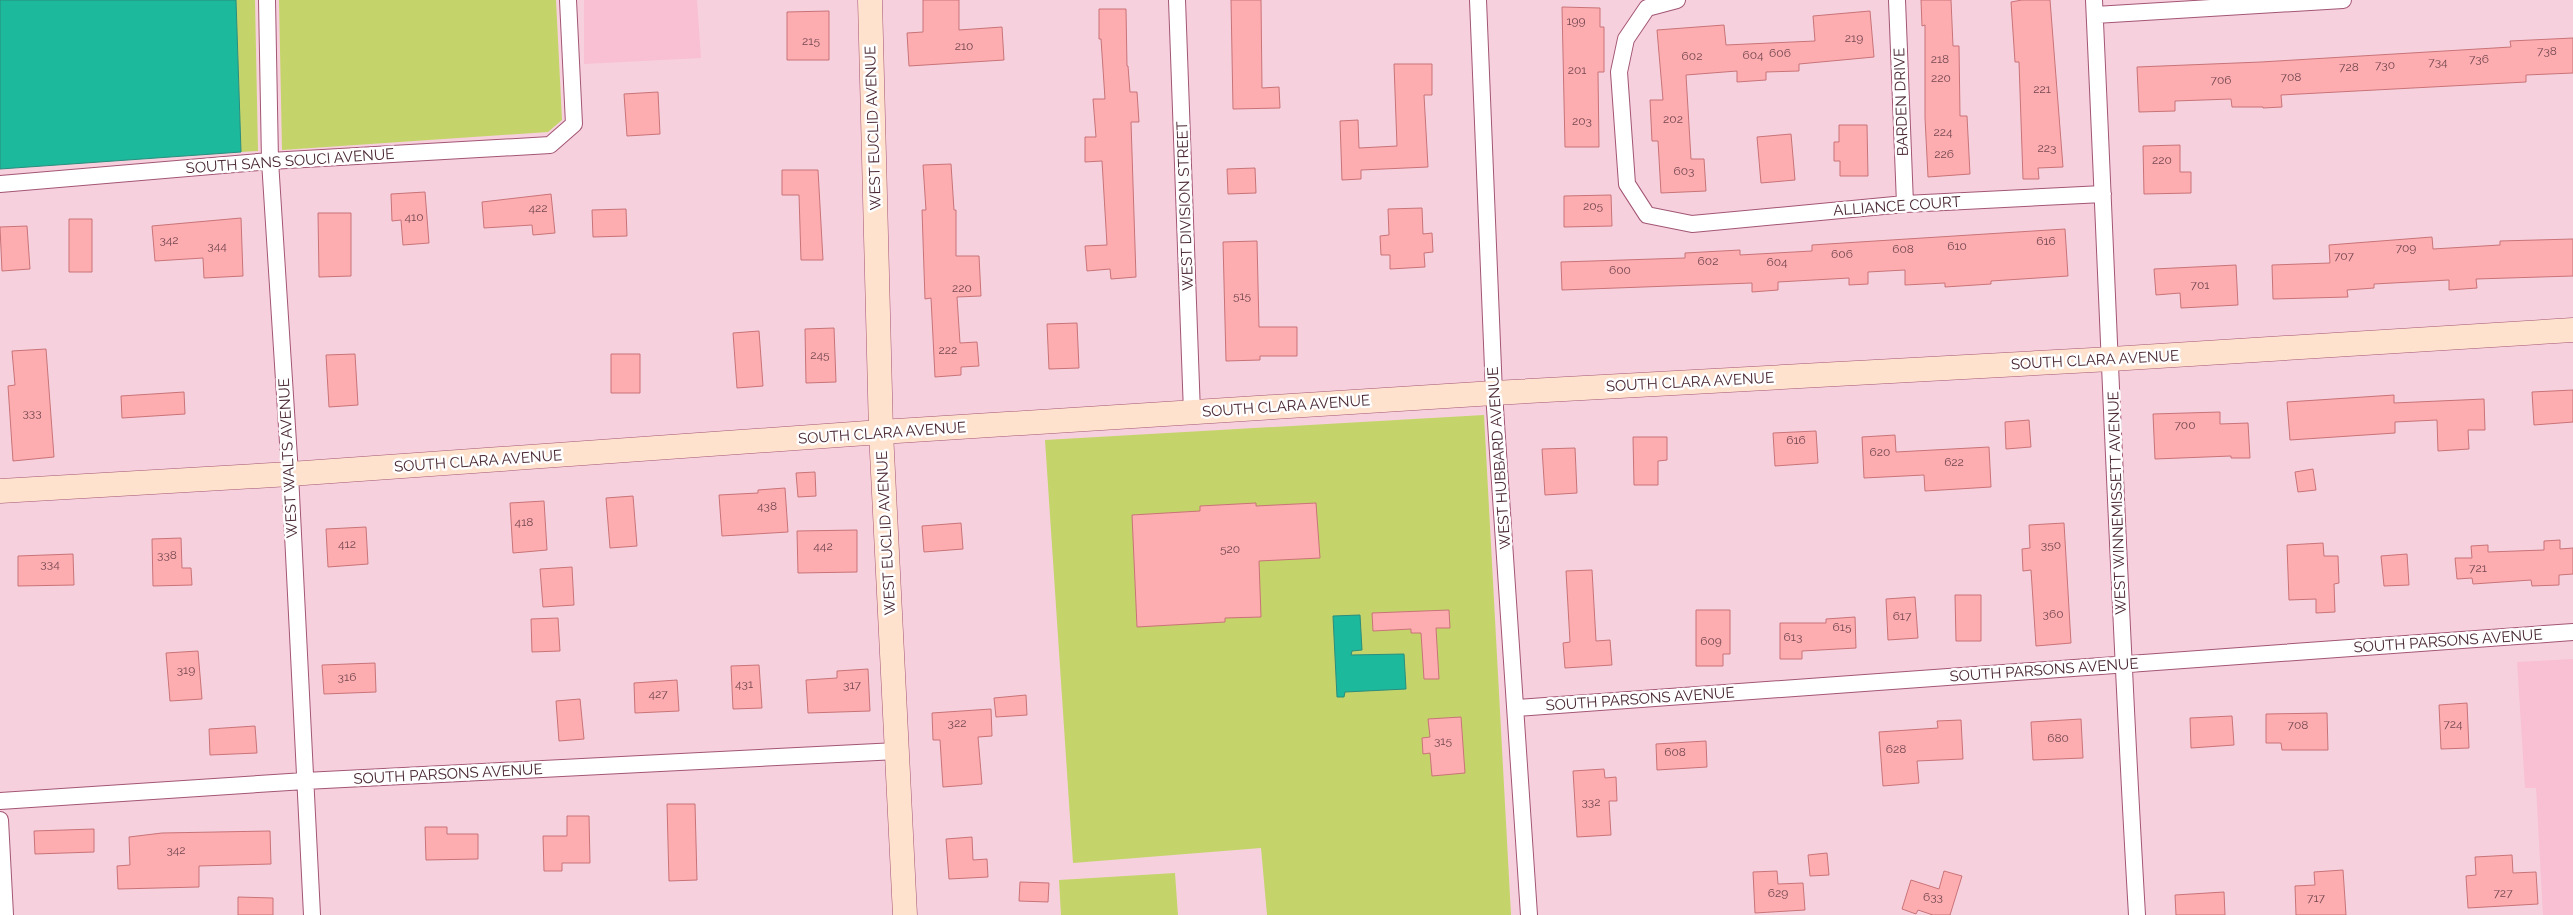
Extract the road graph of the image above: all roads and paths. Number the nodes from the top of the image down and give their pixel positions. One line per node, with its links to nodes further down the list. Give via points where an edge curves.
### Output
1 (267, 0): 10 (street, WEST WALTS AVENUE)
2 (568, 0): 10 (street, SOUTH SANS SOUCI AVENUE, via 574,124 550,144)
3 (870, 0): 18 (street, WEST EUCLID AVENUE)
4 (1177, 0): 17 (street, WEST DIVISION STREET)
5 (1478, 0): 16 (street, WEST HUBBARD AVENUE)
6 (1677, 0): 13 (street, ALLIANCE COURT, via 1647,8 1626,39 1619,72 1627,184 1647,214 1692,224)
7 (1897, 0): 13 (street, BARDEN DRIVE)
8 (2343, 0): 9 (street)
9 (2095, 8): 12 (street, WEST WINNEMISSETT AVENUE)
10 (270, 161): 11 (street, SOUTH SANS SOUCI AVENUE); 19 (street, WEST WALTS AVENUE)
11 (0, 184)
12 (2103, 194): 13 (street, ALLIANCE COURT); 15 (street, WEST WINNEMISSETT AVENUE)
13 (1905, 204)
14 (2573, 330): 15 (street, SOUTH CLARA AVENUE)
15 (2111, 359): 16 (street, SOUTH CLARA AVENUE); 22 (street, WEST WINNEMISSETT AVENUE)
16 (1494, 393): 17 (street, SOUTH CLARA AVENUE); 23 (street, WEST HUBBARD AVENUE)
17 (1192, 413): 18 (street, SOUTH CLARA AVENUE)
18 (882, 432): 19 (street, SOUTH CLARA AVENUE); 24 (street, WEST EUCLID AVENUE)
19 (290, 474): 20 (street, SOUTH CLARA AVENUE); 25 (street, WEST WALTS AVENUE)
20 (0, 491)
21 (2573, 632): 22 (street, SOUTH PARSONS AVENUE)
22 (2122, 664): 23 (street, SOUTH PARSONS AVENUE); 32 (street, WEST WINNEMISSETT AVENUE)
23 (1516, 708): 31 (street, WEST HUBBARD AVENUE)
24 (897, 751): 25 (street, SOUTH PARSONS AVENUE); 30 (street, WEST EUCLID AVENUE)
25 (305, 781): 26 (street, SOUTH PARSONS AVENUE); 29 (street, WEST WALTS AVENUE)
26 (0, 801)
27 (0, 820): 28 (street)
28 (5, 915)
29 (312, 915)
30 (904, 915)
31 (1529, 915)
32 (2137, 915)

